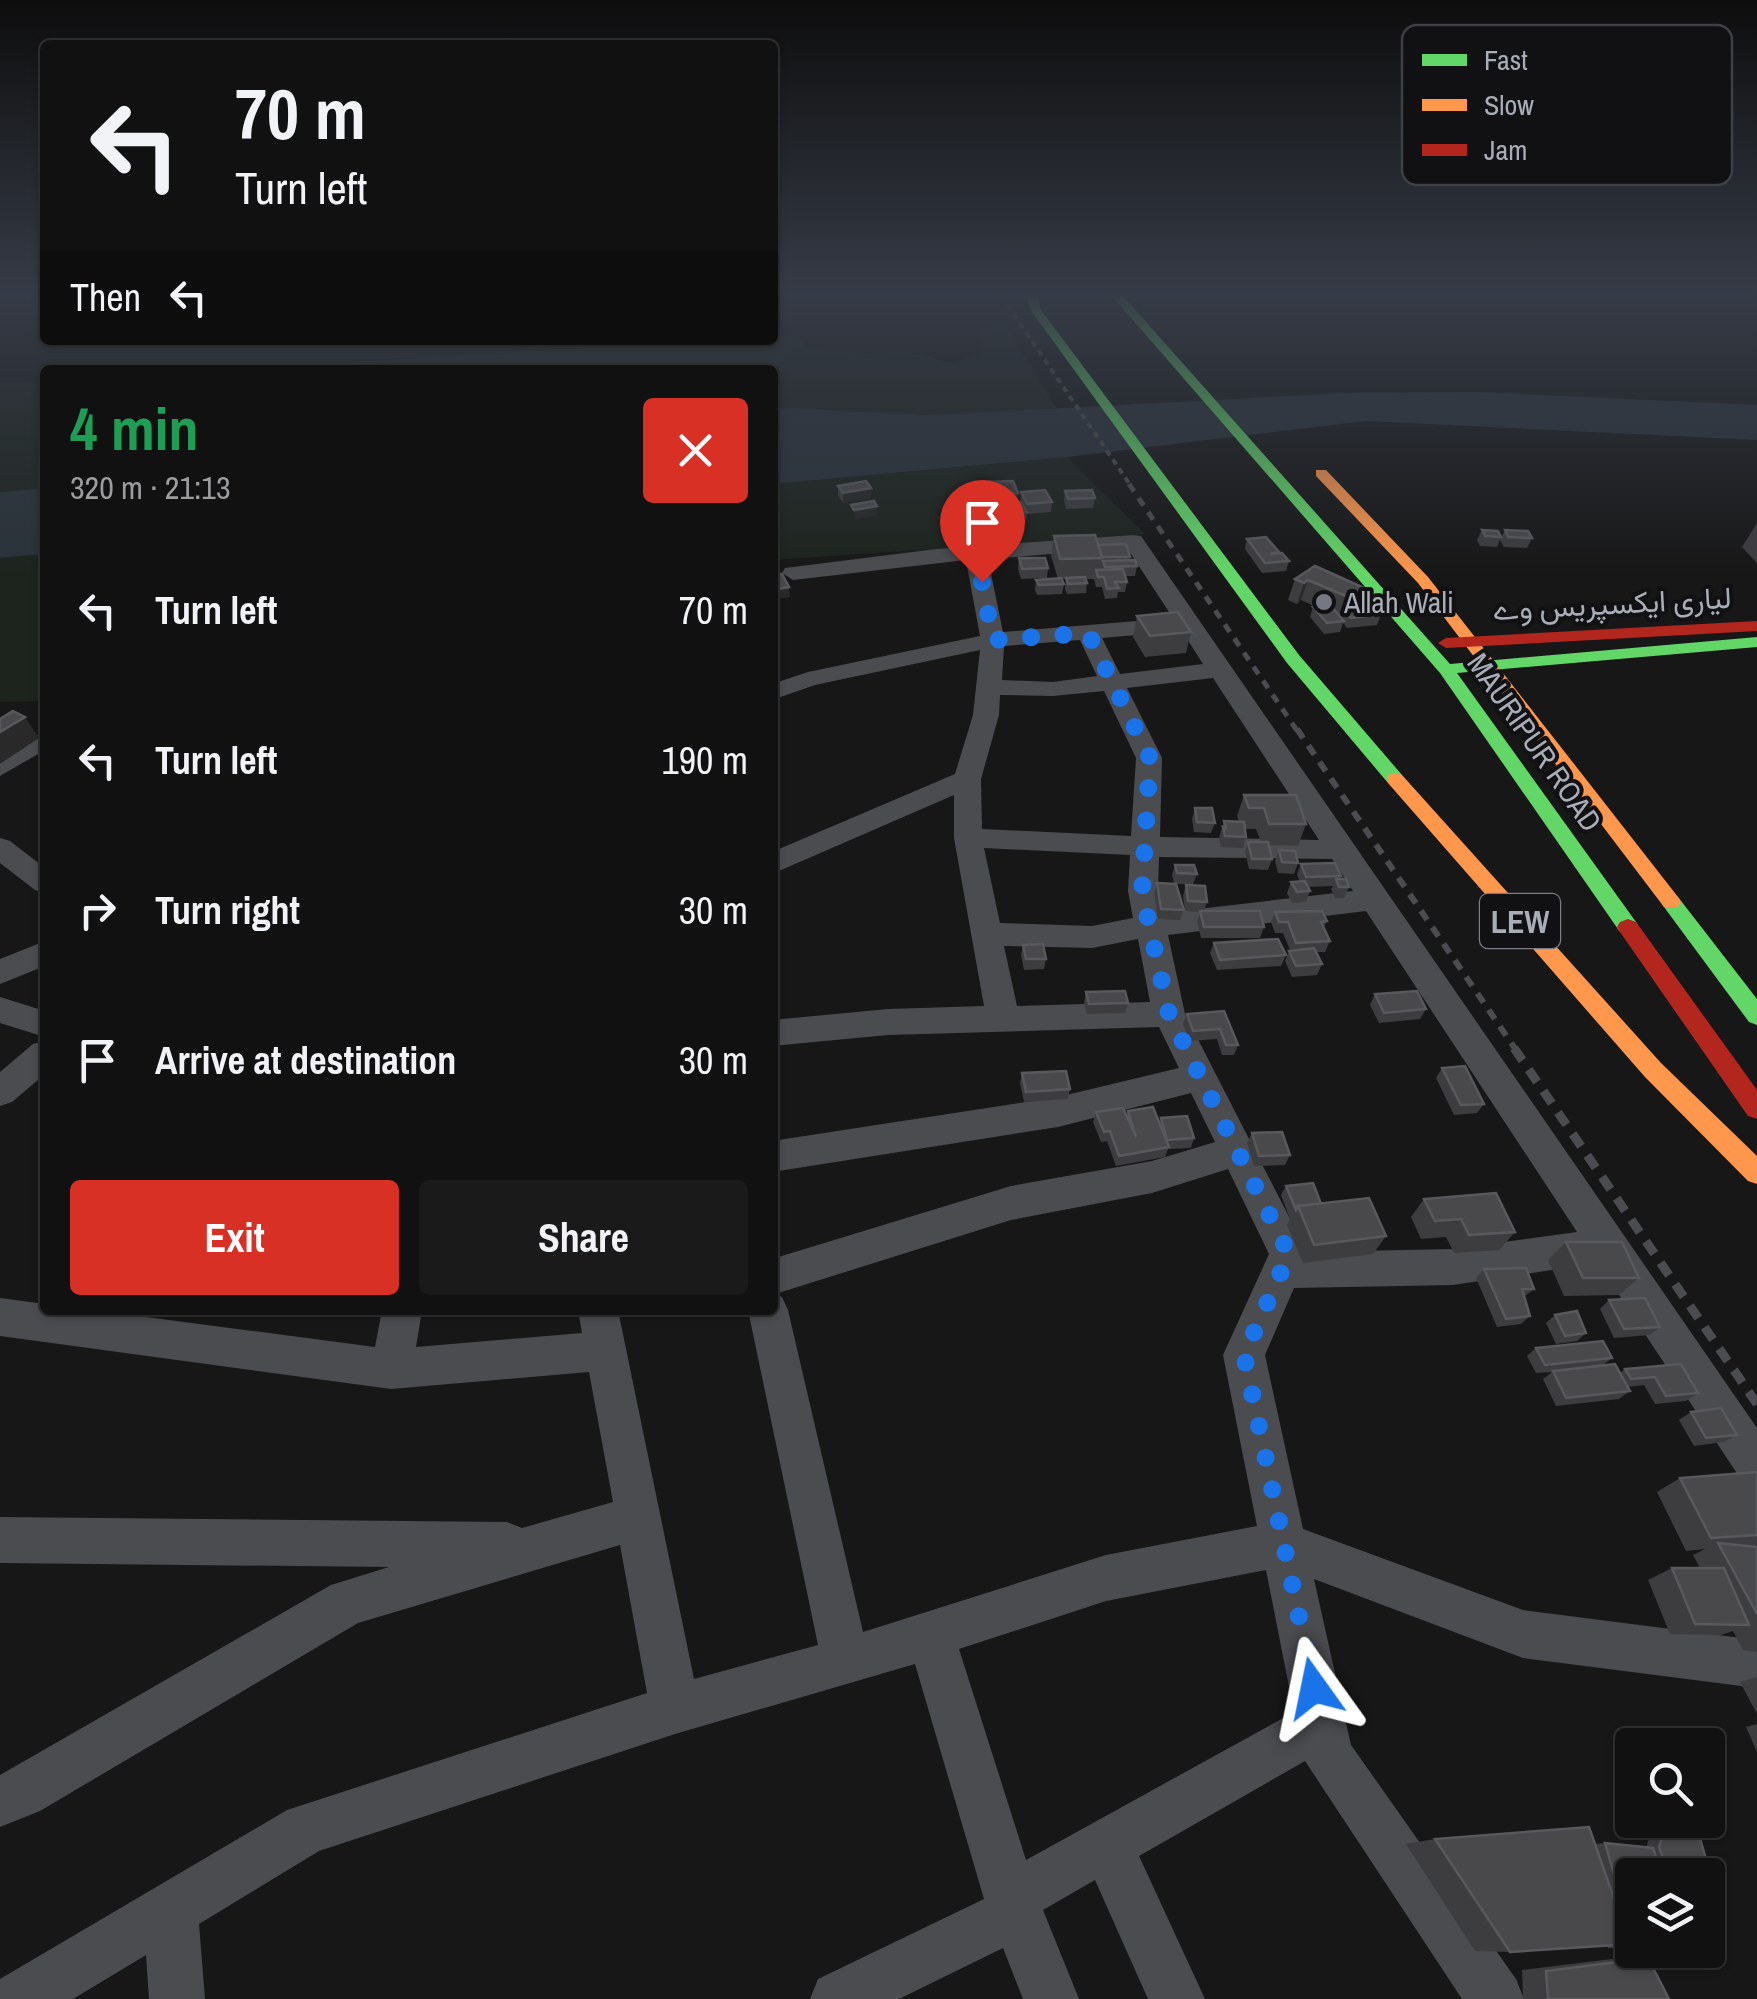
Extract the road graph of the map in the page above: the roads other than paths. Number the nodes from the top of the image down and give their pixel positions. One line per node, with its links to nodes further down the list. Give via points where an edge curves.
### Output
1 (1095, 389): 44 (main road, LEW, via 1294,659 1430,821 1653,1070)
2 (1200, 389): 11 (main road, MAURIPUR ROAD)
3 (1303, 454): 10 (main road, MAURIPUR ROAD, via 1423,580)
4 (976, 553): 5 (street); 6 (street, via 1133,541); 8 (street)
5 (793, 573)
6 (1188, 624): 7 (street); 14 (street)
7 (1088, 633): 8 (street); 15 (street)
8 (993, 640): 16 (street); 17 (street, via 808,678)
9 (1753, 641): 10 (main road, لیاری ایکسپریس وے); 12 (main road)
10 (1470, 642): 11 (main road, لیاری ایکسپریس وے); 12 (main road, MAURIPUR ROAD)
11 (1427, 644): 13 (main road, MAURIPUR ROAD)
12 (1491, 664): 13 (main road); 34 (main road, MAURIPUR ROAD)
13 (1446, 668): 41 (main road, MAURIPUR ROAD)
14 (1218, 670): 15 (street); 24 (street)
15 (1112, 680): 16 (street, via 1053,689); 22 (street, via 1150,758)
16 (988, 687): 20 (street)
17 (778, 690)
18 (37, 743): 19 (street)
19 (0, 767)
20 (967, 779): 21 (street); 25 (street)
21 (968, 838): 22 (street); 29 (street)
22 (1145, 846): 24 (street); 28 (street, via 1142,892)
23 (0, 848): 26 (street)
24 (1340, 849): 27 (street)
25 (778, 861)
26 (40, 879)
27 (1373, 899): 28 (street); 45 (street)
28 (1150, 926): 29 (street, via 1092,938); 33 (street)
29 (986, 934): 35 (street)
30 (40, 956): 31 (street)
31 (0, 972)
32 (0, 1010): 36 (street)
33 (1169, 1014): 35 (street); 39 (street)
34 (1757, 1016)
35 (1003, 1018): 37 (street)
36 (40, 1022)
37 (778, 1032)
38 (40, 1058): 40 (street)
39 (1200, 1077): 42 (street); 43 (street, via 1058,1112)
40 (0, 1092)
41 (1757, 1109)
42 (1238, 1151): 46 (street, via 1289,1254); 47 (street, via 1152,1177 1011,1203)
43 (778, 1156)
44 (1757, 1174)
45 (1607, 1245): 46 (street, via 1453,1267); 53 (street)
46 (1282, 1270): 56 (street, via 1244,1355)
47 (778, 1275)
48 (401, 1315): 52 (street)
49 (769, 1315): 59 (street)
50 (0, 1317): 52 (street)
51 (603, 1331): 52 (street); 54 (street)
52 (391, 1369)
53 (1757, 1466)
54 (638, 1517): 57 (street); 61 (street)
55 (0, 1540): 57 (street)
56 (1283, 1544): 58 (street, via 1106,1578); 60 (street, via 1523,1634); 62 (street)
57 (542, 1546): 63 (street, via 348,1602)
58 (930, 1634): 59 (street); 65 (street)
59 (846, 1662): 61 (street)
60 (1757, 1664)
61 (674, 1709): 66 (street, via 306,1829)
62 (1321, 1724): 64 (street); 72 (street, via 1328,1756)
63 (0, 1801)
64 (1106, 1845): 65 (street); 71 (street)
65 (1014, 1905): 69 (street); 70 (street)
66 (170, 1910): 67 (street); 68 (street)
67 (20, 1999)
68 (177, 1999)
69 (838, 1999)
70 (1051, 1999)
71 (1177, 1999)
72 (1496, 1999)

